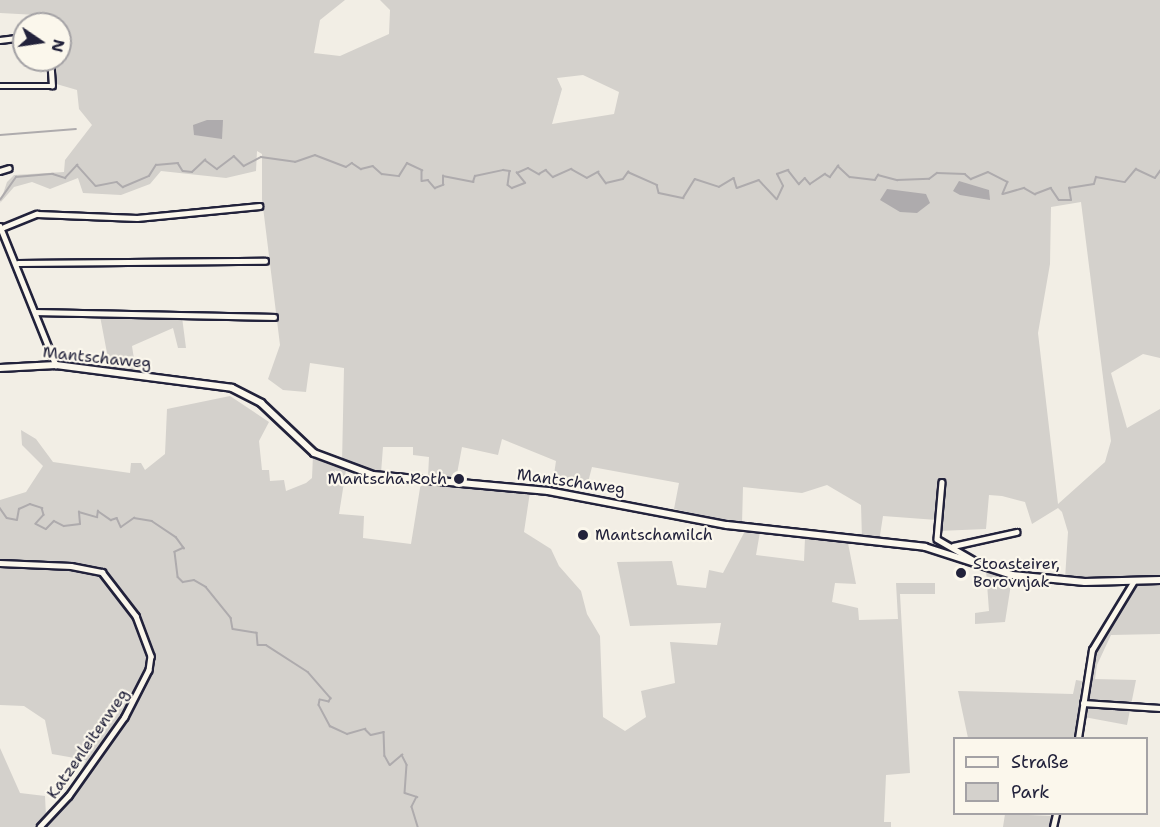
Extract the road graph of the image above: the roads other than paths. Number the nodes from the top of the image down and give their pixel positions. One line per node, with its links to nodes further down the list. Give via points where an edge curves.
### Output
1 (51, 72): 2 (street, via 52,86)
2 (0, 86)
3 (9, 168): 4 (street)
4 (0, 171)
5 (260, 206): 6 (street, via 137,218 37,214)
6 (2, 226): 8 (street)
7 (265, 261): 8 (street)
8 (18, 263): 9 (street)
9 (36, 312): 10 (street); 11 (street)
10 (274, 317)
11 (56, 365): 12 (street, Mantschaweg); 17 (street, Mantschaweg, via 242,391 261,403 314,453 373,475 548,491 727,525)
12 (0, 368)
13 (942, 482): 15 (street, via 934,531)
14 (1016, 532): 16 (street)
15 (942, 543): 16 (street); 17 (street)
16 (953, 546): 19 (street)
17 (925, 547): 19 (street, Mantschaweg)
18 (0, 563): 25 (street, Katzenleitenweg, via 70,566 102,572 136,616 151,656 150,670 125,717 69,796)
19 (977, 563): 21 (street, Mantschaweg, via 1035,578)
20 (1160, 580): 21 (street, Mantschaweg)
21 (1134, 581): 22 (street, via 1094,644)
22 (1083, 703): 23 (street); 24 (street)
23 (1160, 708)
24 (1078, 737)
25 (40, 827)

